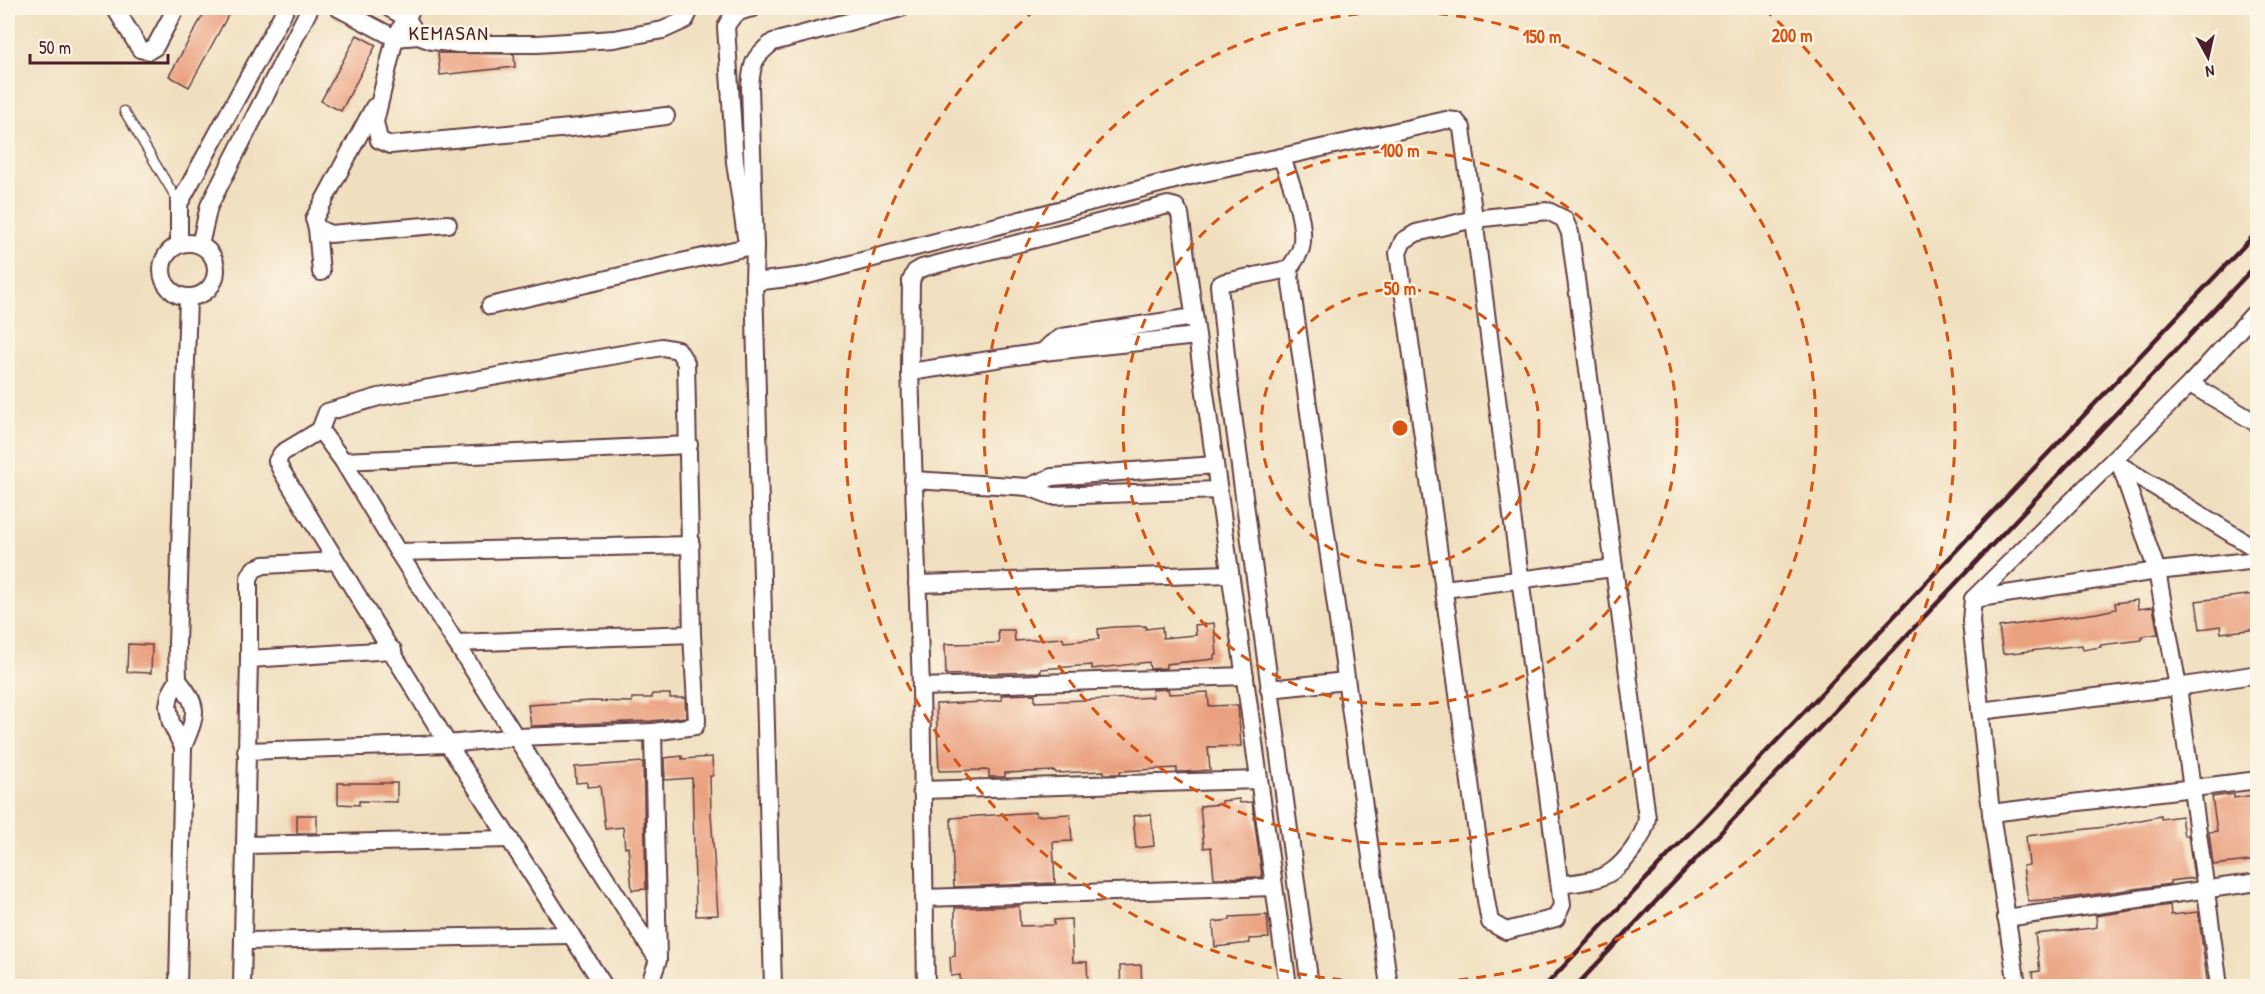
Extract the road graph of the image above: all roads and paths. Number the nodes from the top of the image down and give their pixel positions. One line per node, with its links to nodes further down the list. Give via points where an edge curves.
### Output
1 (115, 8): 2 (street, via 140,49 148,51 155,47)
2 (176, 8)
3 (286, 8): 17 (street)
4 (310, 8): 22 (street, via 208,206)
5 (338, 8): 12 (street)
6 (389, 8): 10 (street)
7 (691, 8): 11 (street, via 685,20 663,30 614,39 459,44)
8 (753, 8): 23 (street, via 738,12 726,27 735,162)
9 (901, 8): 23 (street, via 773,42 756,56 751,66 750,87 755,247)
10 (409, 13): 11 (street); 12 (street)
11 (418, 36): 12 (street)
12 (395, 38): 13 (street)
13 (383, 90): 15 (street, via 375,122 379,140 390,146); 20 (street, via 314,219)
14 (124, 111): 17 (lane)
15 (666, 116)
16 (1281, 157): 18 (street, via 1456,121 1462,128); 24 (street, via 1300,218 1301,248); 26 (street, via 1182,178 804,276)
17 (179, 204): 21 (street)
18 (1474, 219): 49 (street, via 1548,211 1564,219 1570,233); 52 (street); 54 (street, via 1416,233 1403,241 1398,253)
19 (448, 224): 20 (street, via 330,234)
20 (317, 228): 25 (street)
21 (179, 244): 22 (street); 27 (street, via 169,251 162,274 171,290)
22 (200, 245): 27 (street, via 214,260 214,281 199,295)
23 (750, 254): 26 (street); 28 (street)
24 (1289, 269): 63 (street); 66 (street, via 1219,285)
25 (321, 272)
26 (754, 282): 93 (street)
27 (188, 297): 62 (street)
28 (490, 306)
29 (2258, 309): 34 (street)
30 (1194, 317): 31 (street); 32 (street, via 1062,337); 33 (street, via 1180,214 1176,207 1168,205 915,272 911,281)
31 (1197, 336): 32 (street); 40 (street)
32 (1043, 352): 33 (street)
33 (910, 372): 41 (street)
34 (2190, 384): 35 (street); 39 (street)
35 (2258, 424)
36 (320, 430): 37 (street, via 327,412 379,397 662,347 678,350 686,363); 38 (street); 48 (street, via 282,453 277,461)
37 (689, 445): 38 (street); 44 (street)
38 (343, 461): 46 (street)
39 (2117, 463): 45 (street); 50 (street); 55 (street)
40 (1215, 465): 42 (street, via 1052,477); 43 (street)
41 (913, 480): 42 (street); 53 (street)
42 (1028, 487): 43 (street, via 1052,496)
43 (1218, 490): 51 (street)
44 (691, 545): 46 (street); 56 (street)
45 (2258, 550)
46 (398, 552): 57 (street)
47 (2258, 560): 50 (street)
48 (336, 561): 58 (street); 59 (street, via 264,565 254,569 249,578)
49 (1614, 568): 52 (street); 81 (street, via 1646,828 1611,872 1590,881)
50 (2157, 571): 55 (street); 65 (street)
51 (1230, 574): 53 (street); 61 (street)
52 (1520, 579): 54 (street); 81 (street)
53 (917, 584): 64 (street)
54 (1444, 589): 81 (street, via 1490,922 1506,931 1556,918 1562,905)
55 (1973, 598): 67 (street, via 1971,621)
56 (692, 634): 57 (street); 68 (street, via 697,721 695,726)
57 (456, 643): 69 (street)
58 (393, 650): 59 (street); 70 (street)
59 (249, 659): 72 (street)
60 (2258, 674): 65 (street)
61 (1245, 676): 64 (street); 73 (street)
62 (178, 680): 71 (street, via 168,706 171,723); 71 (street, via 195,703 193,722)
63 (1346, 681): 66 (street); 97 (street)
64 (921, 687): 76 (street)
65 (2178, 687): 67 (street); 75 (street)
66 (1269, 689): 96 (street)
67 (1980, 711): 77 (street)
68 (653, 732): 69 (street); 88 (street)
69 (517, 737): 70 (street); 88 (street)
70 (448, 744): 72 (street); 78 (street)
71 (183, 747): 89 (street)
72 (246, 751): 79 (street)
73 (1259, 780): 76 (street); 82 (street)
74 (2258, 780): 75 (street)
75 (2191, 789): 77 (street); 83 (street)
76 (921, 790): 84 (street)
77 (1991, 813): 85 (street)
78 (510, 839): 79 (street); 86 (street)
79 (246, 845): 87 (street)
80 (2258, 882): 83 (street)
81 (1560, 885)
82 (1274, 887): 84 (street); 95 (street)
83 (2204, 890): 85 (street); 99 (street)
84 (924, 898): 94 (street)
85 (2006, 918): 98 (street)
86 (571, 935): 87 (street); 91 (street)
87 (243, 941): 90 (street)
88 (658, 960): 92 (street)
89 (178, 987)
90 (242, 987)
91 (604, 987)
92 (650, 987)
93 (773, 987)
94 (926, 987)
95 (1288, 987)
96 (1310, 987)
97 (1389, 987)
98 (2017, 987)
99 (2219, 987)

